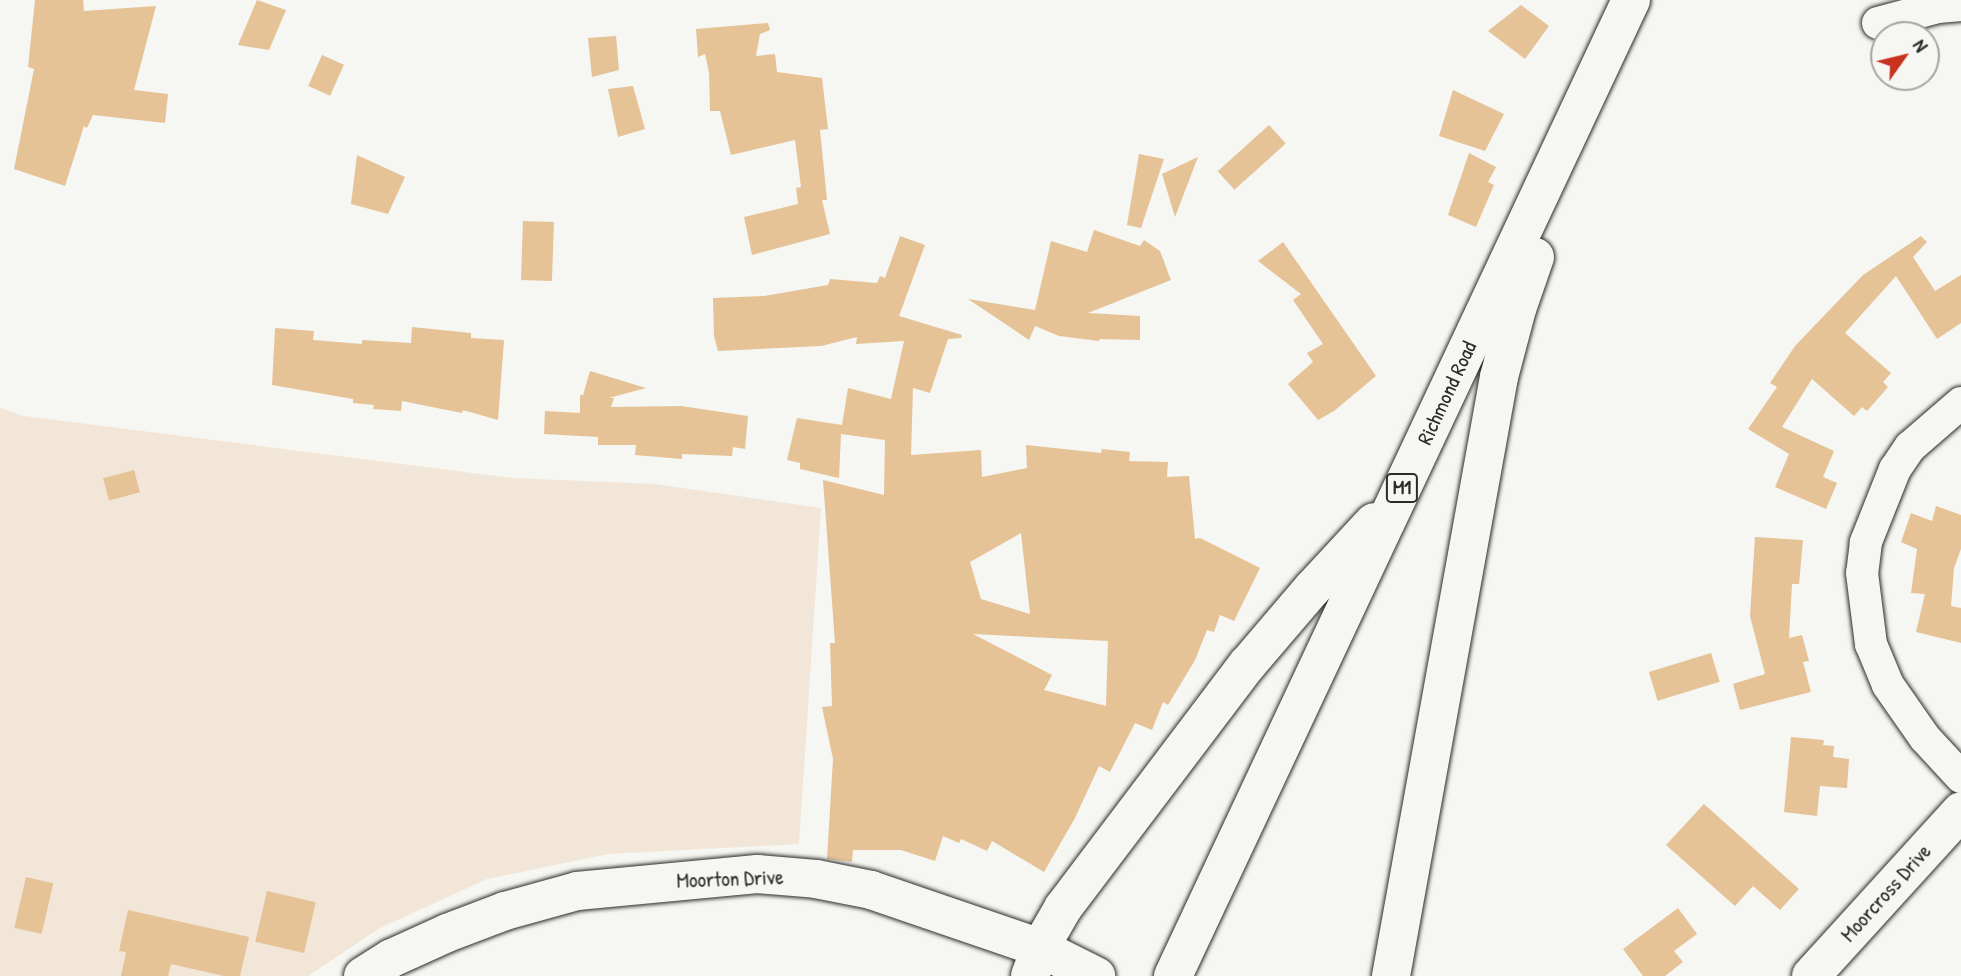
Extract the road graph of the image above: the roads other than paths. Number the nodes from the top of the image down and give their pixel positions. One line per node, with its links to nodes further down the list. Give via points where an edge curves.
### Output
1 (1631, 0): 4 (main road, Richmond Road / M1)
2 (1961, 5): 3 (street)
3 (1886, 21)
4 (1599, 70): 6 (main road, Richmond Road / M1); 13 (main road, via 1517,309 1499,377)
5 (1961, 403): 7 (street, via 1910,447 1895,469 1866,542 1862,573 1871,644 1888,685 1925,738)
6 (1397, 498): 9 (main road, via 1247,665 1063,908); 12 (main road, Richmond Road / M1)
7 (1961, 777)
8 (1961, 811): 14 (main road, Moorcross Drive)
9 (1035, 962): 10 (main road, Moorton Drive, via 871,890 816,878 757,874 577,891 447,933); 11 (main road, Moorton Drive)
10 (363, 976)
11 (1097, 976)
12 (1173, 976)
13 (1391, 976)
14 (1811, 976)

